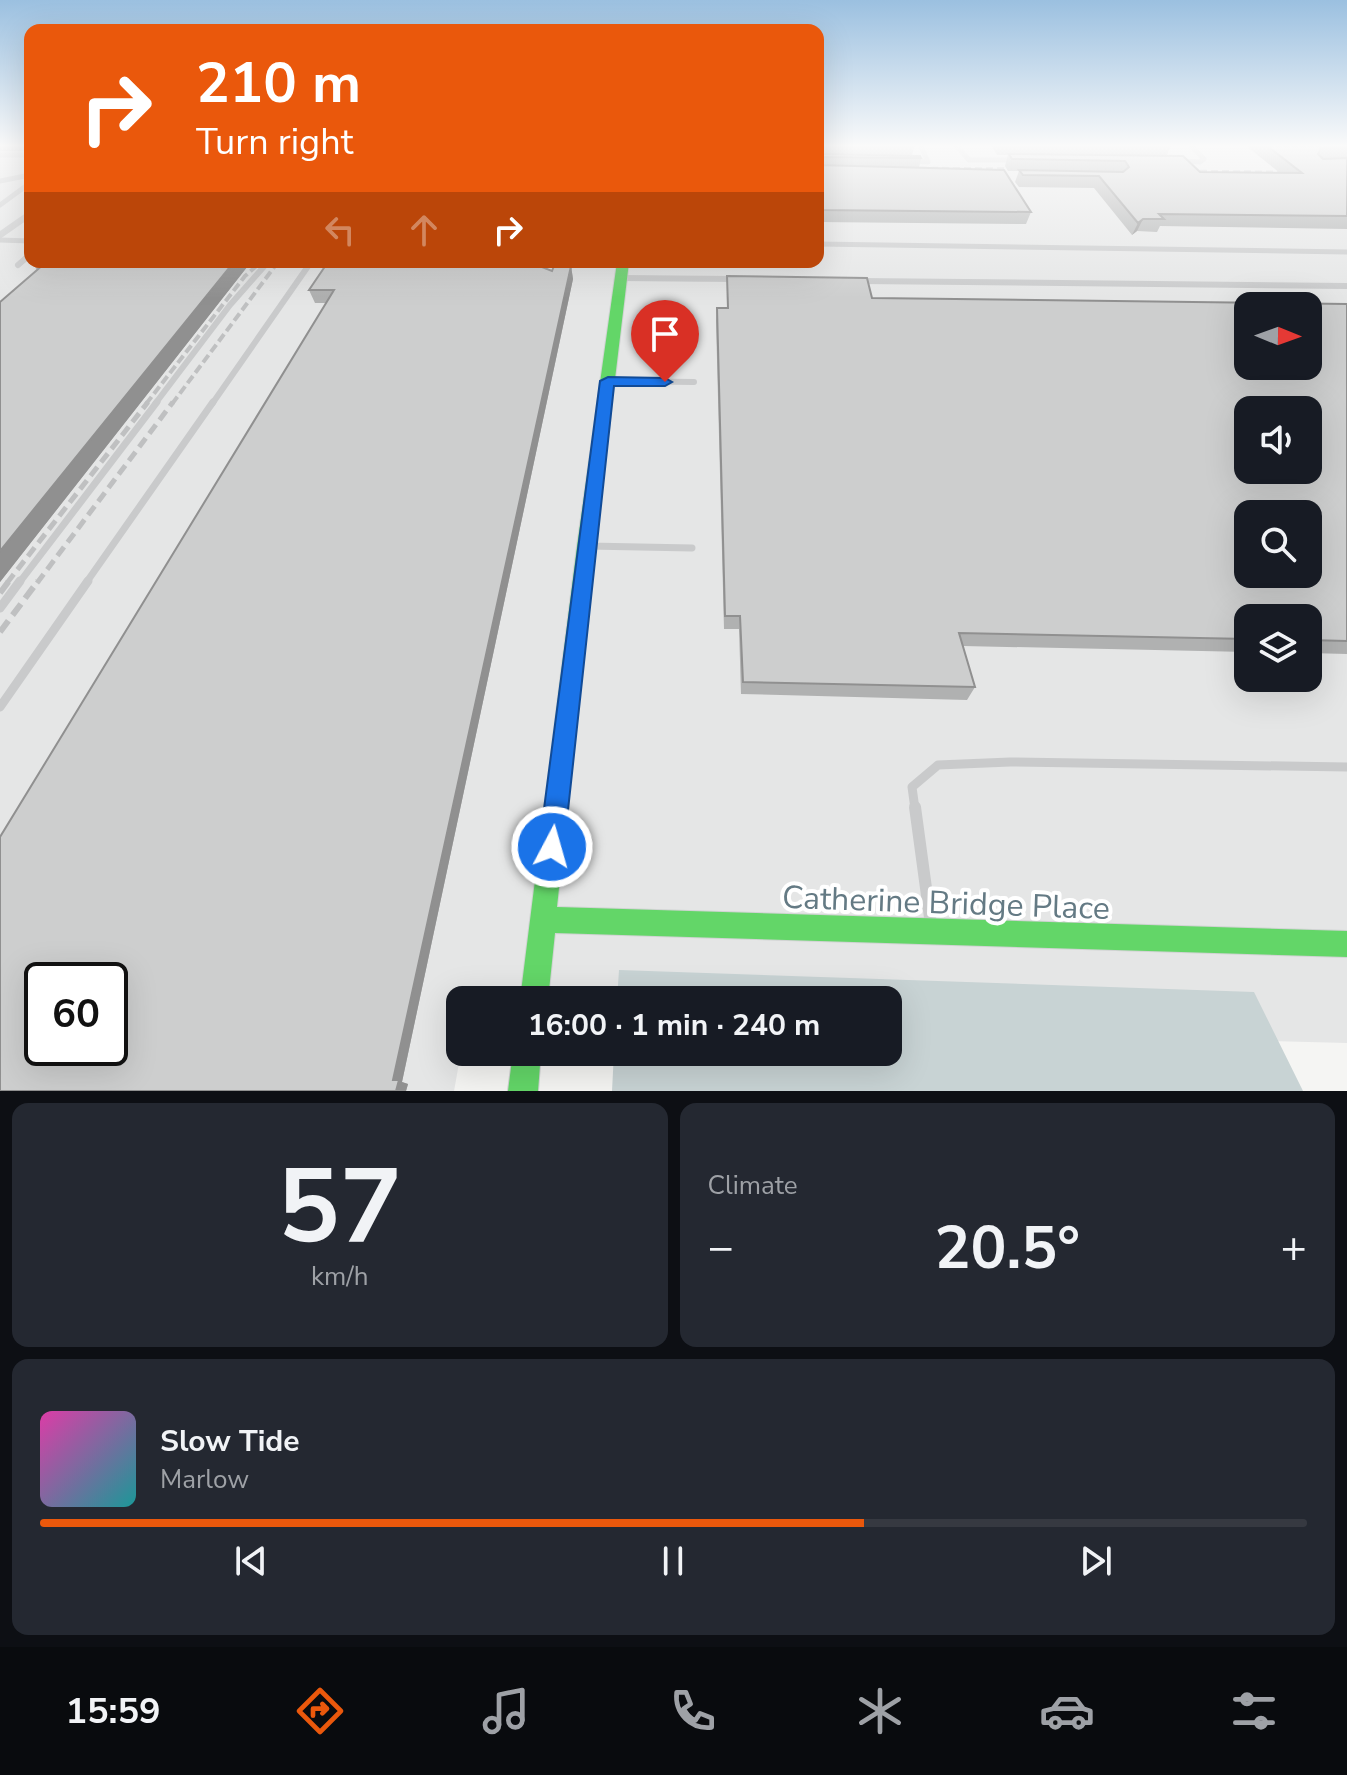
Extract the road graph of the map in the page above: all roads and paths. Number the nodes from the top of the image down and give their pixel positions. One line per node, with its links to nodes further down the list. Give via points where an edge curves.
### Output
1 (24, 219): 2 (street)
2 (0, 238): 3 (lane)
3 (24, 240)
4 (824, 244): 5 (lane)
5 (1347, 252)
6 (24, 260): 7 (lane)
7 (18, 265)
8 (263, 268): 18 (lane)
9 (307, 268): 19 (lane)
10 (622, 270): 11 (lane); 14 (main road)
11 (739, 279)
12 (845, 280): 13 (lane)
13 (1347, 286)
14 (608, 381): 15 (lane); 16 (main road)
15 (694, 382)
16 (586, 546): 17 (lane); 21 (main road)
17 (692, 548)
18 (0, 608)
19 (0, 707)
20 (1347, 767): 22 (lane, via 938,765 912,787)
21 (544, 920): 22 (main road, Catherine Bridge Place); 24 (main road)
22 (932, 934): 23 (main road, Catherine Bridge Place)
23 (1347, 944)
24 (536, 986)
25 (526, 1066): 26 (main road)
26 (523, 1091)

